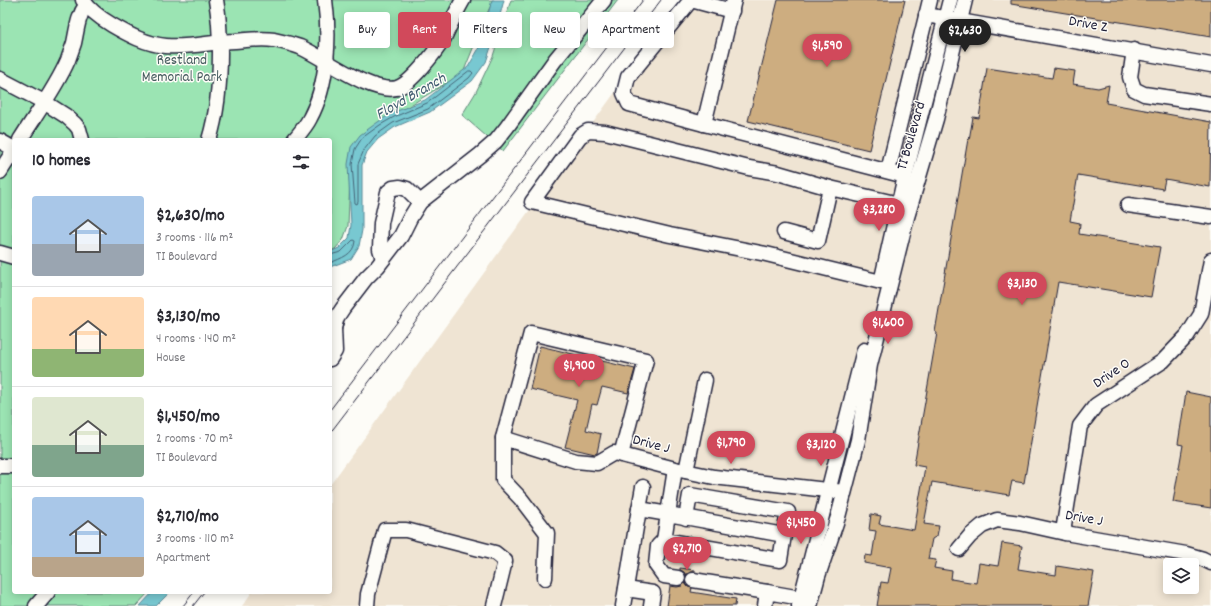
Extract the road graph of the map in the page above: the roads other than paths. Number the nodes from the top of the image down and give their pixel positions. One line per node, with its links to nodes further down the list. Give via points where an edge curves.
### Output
1 (216, 0): 14 (street)
2 (325, 0): 16 (street, via 328,18)
3 (463, 0): 16 (street, via 440,44 418,72 400,86 386,88 364,82)
4 (604, 0): 33 (street, via 555,60 496,141)
5 (691, 0): 10 (street); 21 (street, via 628,77 624,93 629,104)
6 (930, 0): 11 (street)
7 (950, 0): 12 (street, TI Boulevard)
8 (965, 0): 13 (street, TI Boulevard)
9 (84, 2): 14 (street, via 126,33 154,44 182,46); 19 (street, via 67,62)
10 (733, 6): 21 (street)
11 (926, 15): 12 (street, Drive Z); 29 (street)
12 (945, 19): 13 (street, Drive Z); 31 (street, TI Boulevard)
13 (960, 22): 15 (street, Drive Z); 54 (street, TI Boulevard, via 936,119 906,217 867,379 858,440)
14 (220, 42): 16 (street, via 273,40 300,47); 24 (street, via 219,94)
15 (1134, 50): 17 (street, Drive Z); 20 (street, via 1130,77 1134,89 1144,94)
16 (326, 61): 25 (street, via 317,102 304,128)
17 (1211, 64)
18 (0, 79): 19 (street)
19 (44, 102): 22 (street); 23 (street, via 71,120 79,129)
20 (1211, 104)
21 (704, 124): 29 (street)
22 (21, 138)
23 (81, 138)
24 (210, 138)
25 (296, 138)
26 (0, 141): 27 (street)
27 (12, 148)
28 (12, 152): 30 (street)
29 (888, 171): 31 (street)
30 (0, 172)
31 (905, 176): 34 (street, TI Boulevard)
32 (830, 188): 34 (street); 37 (street, via 818,240); 42 (street, via 605,132 588,131 580,136 532,202)
33 (420, 202): 40 (street, via 401,236); 40 (street, via 407,189 393,188 388,192 381,223 380,249)
34 (899, 204): 42 (street, TI Boulevard)
35 (1128, 205): 36 (street)
36 (1211, 217)
37 (784, 232)
38 (0, 252): 39 (street)
39 (12, 256)
40 (383, 260): 44 (street, via 343,308)
41 (1211, 260): 43 (street, Drive O)
42 (881, 282): 53 (street, TI Boulevard)
43 (1206, 315): 58 (street, Drive O, via 1163,361 1096,405 1080,426 1064,525)
44 (332, 327): 45 (street, via 335,351)
45 (332, 356)
46 (705, 380): 51 (street)
47 (503, 438): 48 (street, via 576,461 597,463); 48 (street, via 531,333 646,360); 63 (street, via 503,480 547,533)
48 (618, 454): 51 (street, Drive J)
49 (0, 466): 50 (street)
50 (12, 466)
51 (681, 470): 53 (street, Drive J, via 714,477); 56 (street)
52 (643, 488): 55 (street)
53 (828, 490): 54 (street, Drive J); 69 (street, TI Boulevard)
54 (844, 492): 69 (street, TI Boulevard, via 818,576)
55 (639, 509): 56 (street); 66 (street)
56 (668, 514): 57 (street); 60 (street)
57 (686, 518): 59 (street); 59 (street, via 690,494 788,512)
58 (1066, 533): 61 (street, Drive J, via 997,520 982,526); 62 (street, Drive J, via 1186,554)
59 (784, 535): 60 (street, via 780,560)
60 (664, 540): 64 (street, via 658,546 656,565 664,576)
61 (959, 549)
62 (1211, 563)
63 (545, 578)
64 (678, 578)
65 (693, 580): 68 (street)
66 (626, 589): 73 (street); 74 (street, via 653,593)
67 (46, 594): 70 (street)
68 (766, 599): 69 (street)
69 (804, 603)
70 (36, 606)
71 (367, 606): 72 (street, via 385,530 406,530 495,553 505,561)
72 (494, 606)
73 (623, 606)
74 (651, 606)

